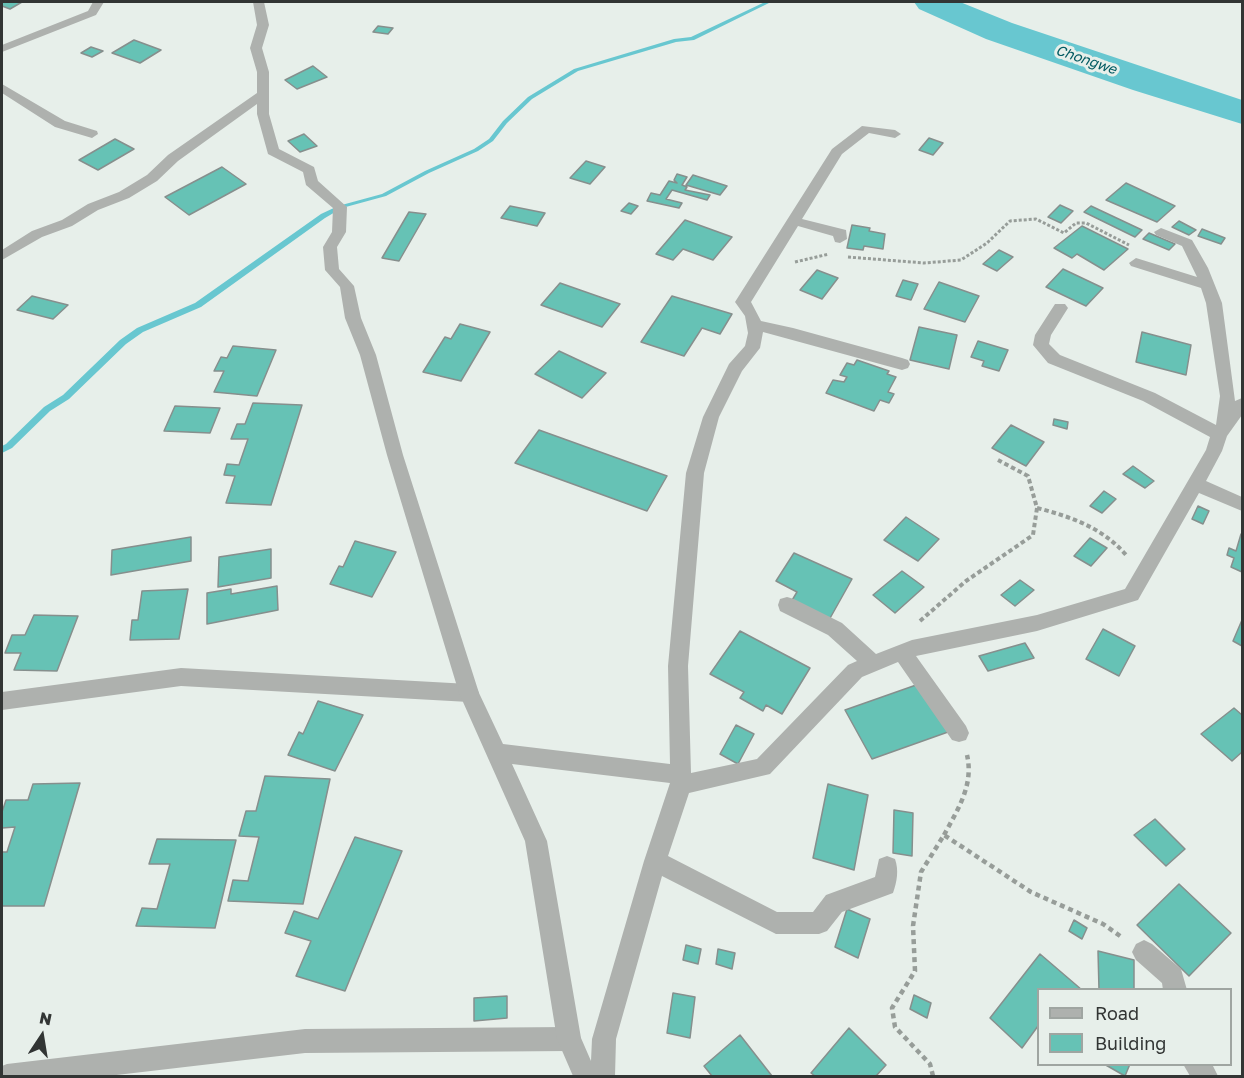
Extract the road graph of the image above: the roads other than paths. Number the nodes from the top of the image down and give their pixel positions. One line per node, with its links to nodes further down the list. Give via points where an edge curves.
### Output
1 (98, 2): 3 (street, via 92,13)
2 (259, 2): 5 (street, via 264,21 263,35 256,48 263,72)
3 (2, 49)
4 (2, 88): 6 (street, via 60,124)
5 (262, 94): 11 (street, via 172,158 152,178 67,223 37,234); 23 (street, via 273,151 309,170 311,182 340,207 339,232 330,247 332,270 347,286 353,318 368,355)
6 (92, 134)
7 (895, 134): 8 (street, via 867,129 837,152)
8 (794, 221): 10 (street, via 841,233); 15 (street, via 742,302)
9 (1161, 232): 13 (street, via 1187,243)
10 (840, 239)
11 (2, 256)
12 (1136, 263): 13 (street)
13 (1207, 285): 18 (street, via 1216,315 1228,396)
14 (1060, 308): 18 (street, via 1041,345 1054,359)
15 (754, 325): 16 (street); 27 (street, via 752,348 735,368 711,417 695,473 678,666)
16 (902, 364)
17 (1242, 404): 18 (street)
18 (1221, 431): 19 (street)
19 (1194, 483): 20 (street); 22 (street, via 1131,595 1037,623 912,648)
20 (1242, 504)
21 (788, 605): 22 (street)
22 (889, 658): 25 (street, via 932,692); 27 (street, via 855,671 763,767)
23 (469, 693): 24 (street, via 181,677); 26 (street)
24 (2, 701)
25 (959, 733)
26 (496, 753): 27 (street); 32 (street, via 536,841)
27 (681, 780): 28 (street)
28 (655, 861): 29 (street, via 776,923 819,923 834,903 885,885); 35 (street, via 604,1039)
29 (887, 867)
30 (1144, 952): 31 (street, via 1173,977)
31 (1174, 988)
32 (569, 1039): 33 (street, via 305,1041); 34 (street)
33 (8, 1077)
34 (585, 1077)
35 (603, 1077)

